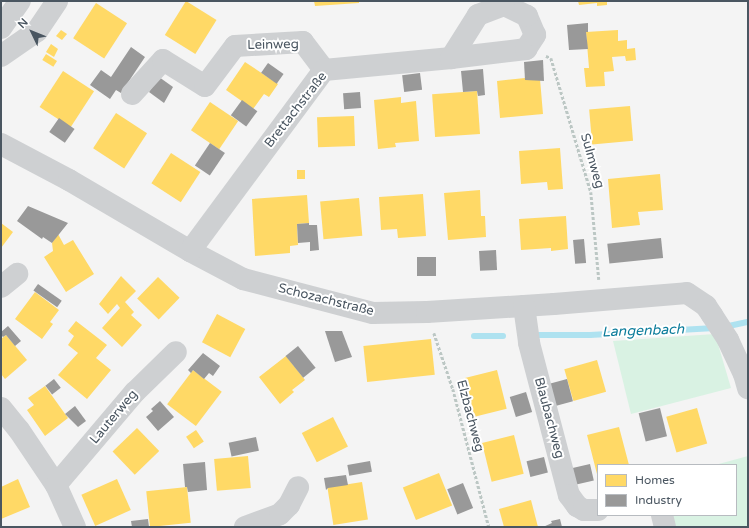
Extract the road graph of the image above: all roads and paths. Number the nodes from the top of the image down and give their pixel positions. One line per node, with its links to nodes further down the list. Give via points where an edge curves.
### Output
1 (20, 1): 3 (street)
2 (57, 1): 5 (street, via 37,31)
3 (1, 29)
4 (526, 49): 6 (street, Brettachstraße); 6 (street, via 534,35 527,16 504,5 478,15); 11 (path, Sulmweg, via 551,58 591,192)
5 (1, 56)
6 (452, 58): 7 (street, Brettachstraße)
7 (324, 70): 8 (street, Leinweg, via 303,42 235,46 205,86 163,60); 10 (street, Brettachstraße)
8 (132, 94)
9 (1, 144): 10 (street, Schozachstraße, via 70,180)
10 (190, 251): 13 (street, Schozachstraße, via 243,279 373,313)
11 (601, 300): 12 (street, Schozachstraße); 15 (street, Schozachstraße, via 687,293 706,306 712,315 728,340)
12 (524, 306): 13 (street, Schozachstraße); 19 (street, Blaubachweg, via 530,343 569,495 577,506 584,510)
13 (427, 312): 23 (path, Elzbachweg, via 453,388)
14 (176, 352): 17 (street, Lauterweg, via 135,392)
15 (748, 388)
16 (1, 408): 17 (street)
17 (56, 485): 21 (street)
18 (298, 487): 22 (street, via 289,505 280,514)
19 (597, 510)
20 (662, 516): 24 (street)
21 (75, 527)
22 (245, 527)
23 (489, 527)
24 (665, 527)

